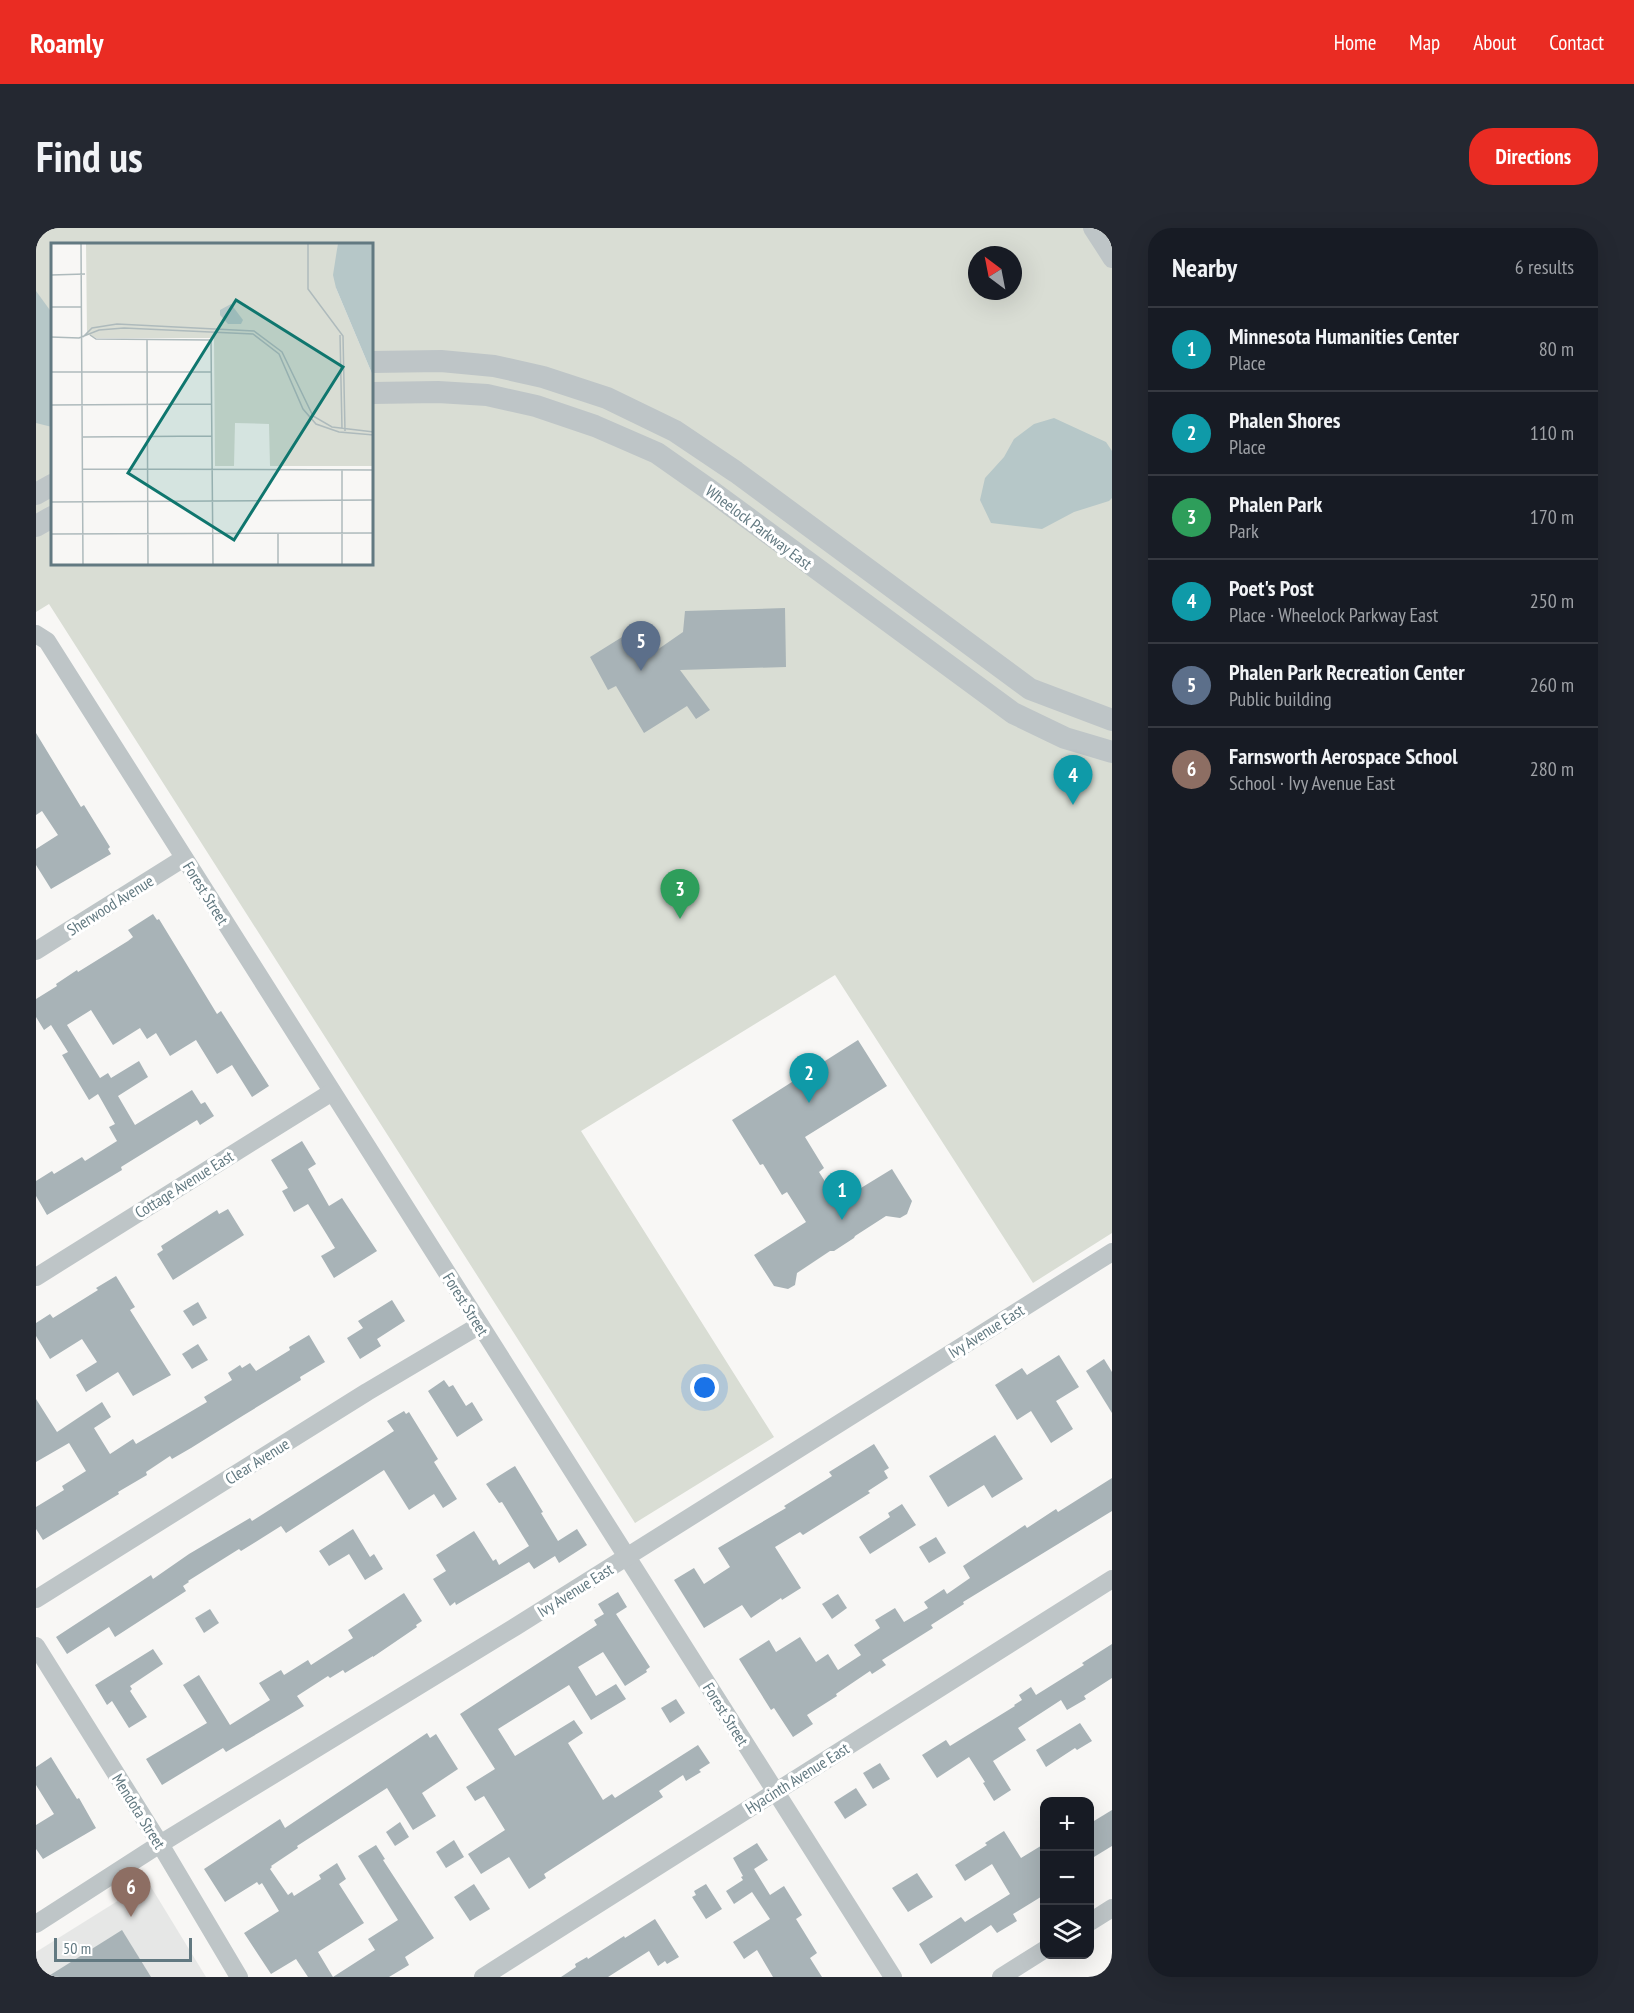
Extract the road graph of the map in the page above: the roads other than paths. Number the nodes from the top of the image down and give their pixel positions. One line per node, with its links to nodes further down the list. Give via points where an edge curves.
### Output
1 (1092, 228): 2 (street)
2 (1112, 260)
3 (374, 362): 10 (street, Wheelock Parkway East, via 441,361 494,366 607,398 684,437 736,472 1030,689)
4 (374, 393): 11 (street, Wheelock Parkway East, via 487,395 595,426 657,453 1012,713 1065,738)
5 (51, 486): 6 (street)
6 (36, 494)
7 (51, 518): 8 (street)
8 (36, 526)
9 (36, 634): 12 (street, Forest Street, via 47,641)
10 (1112, 720)
11 (1112, 752)
12 (184, 858): 13 (street, Sherwood Avenue); 14 (street, Forest Street)
13 (36, 951)
14 (332, 1092): 16 (street, Cottage Avenue East); 17 (street, Forest Street)
15 (1112, 1252): 18 (street, Ivy Avenue East)
16 (36, 1276)
17 (480, 1325): 18 (street, Forest Street); 20 (street, Clear Avenue)
18 (627, 1557): 22 (street, Forest Street); 23 (street, Ivy Avenue East)
19 (1112, 1579): 22 (street, Hyacinth Avenue East)
20 (36, 1599)
21 (36, 1646): 23 (street, Mendota Street)
22 (775, 1791): 29 (street, Hyacinth Avenue East); 30 (street, Forest Street)
23 (160, 1844): 26 (street, Ivy Avenue East); 28 (street, Mendota Street)
24 (1112, 1908): 25 (street)
25 (1094, 1919)
26 (36, 1924)
27 (1040, 1953): 31 (street)
28 (239, 1977)
29 (483, 1977)
30 (892, 1977)
31 (1001, 1977)

